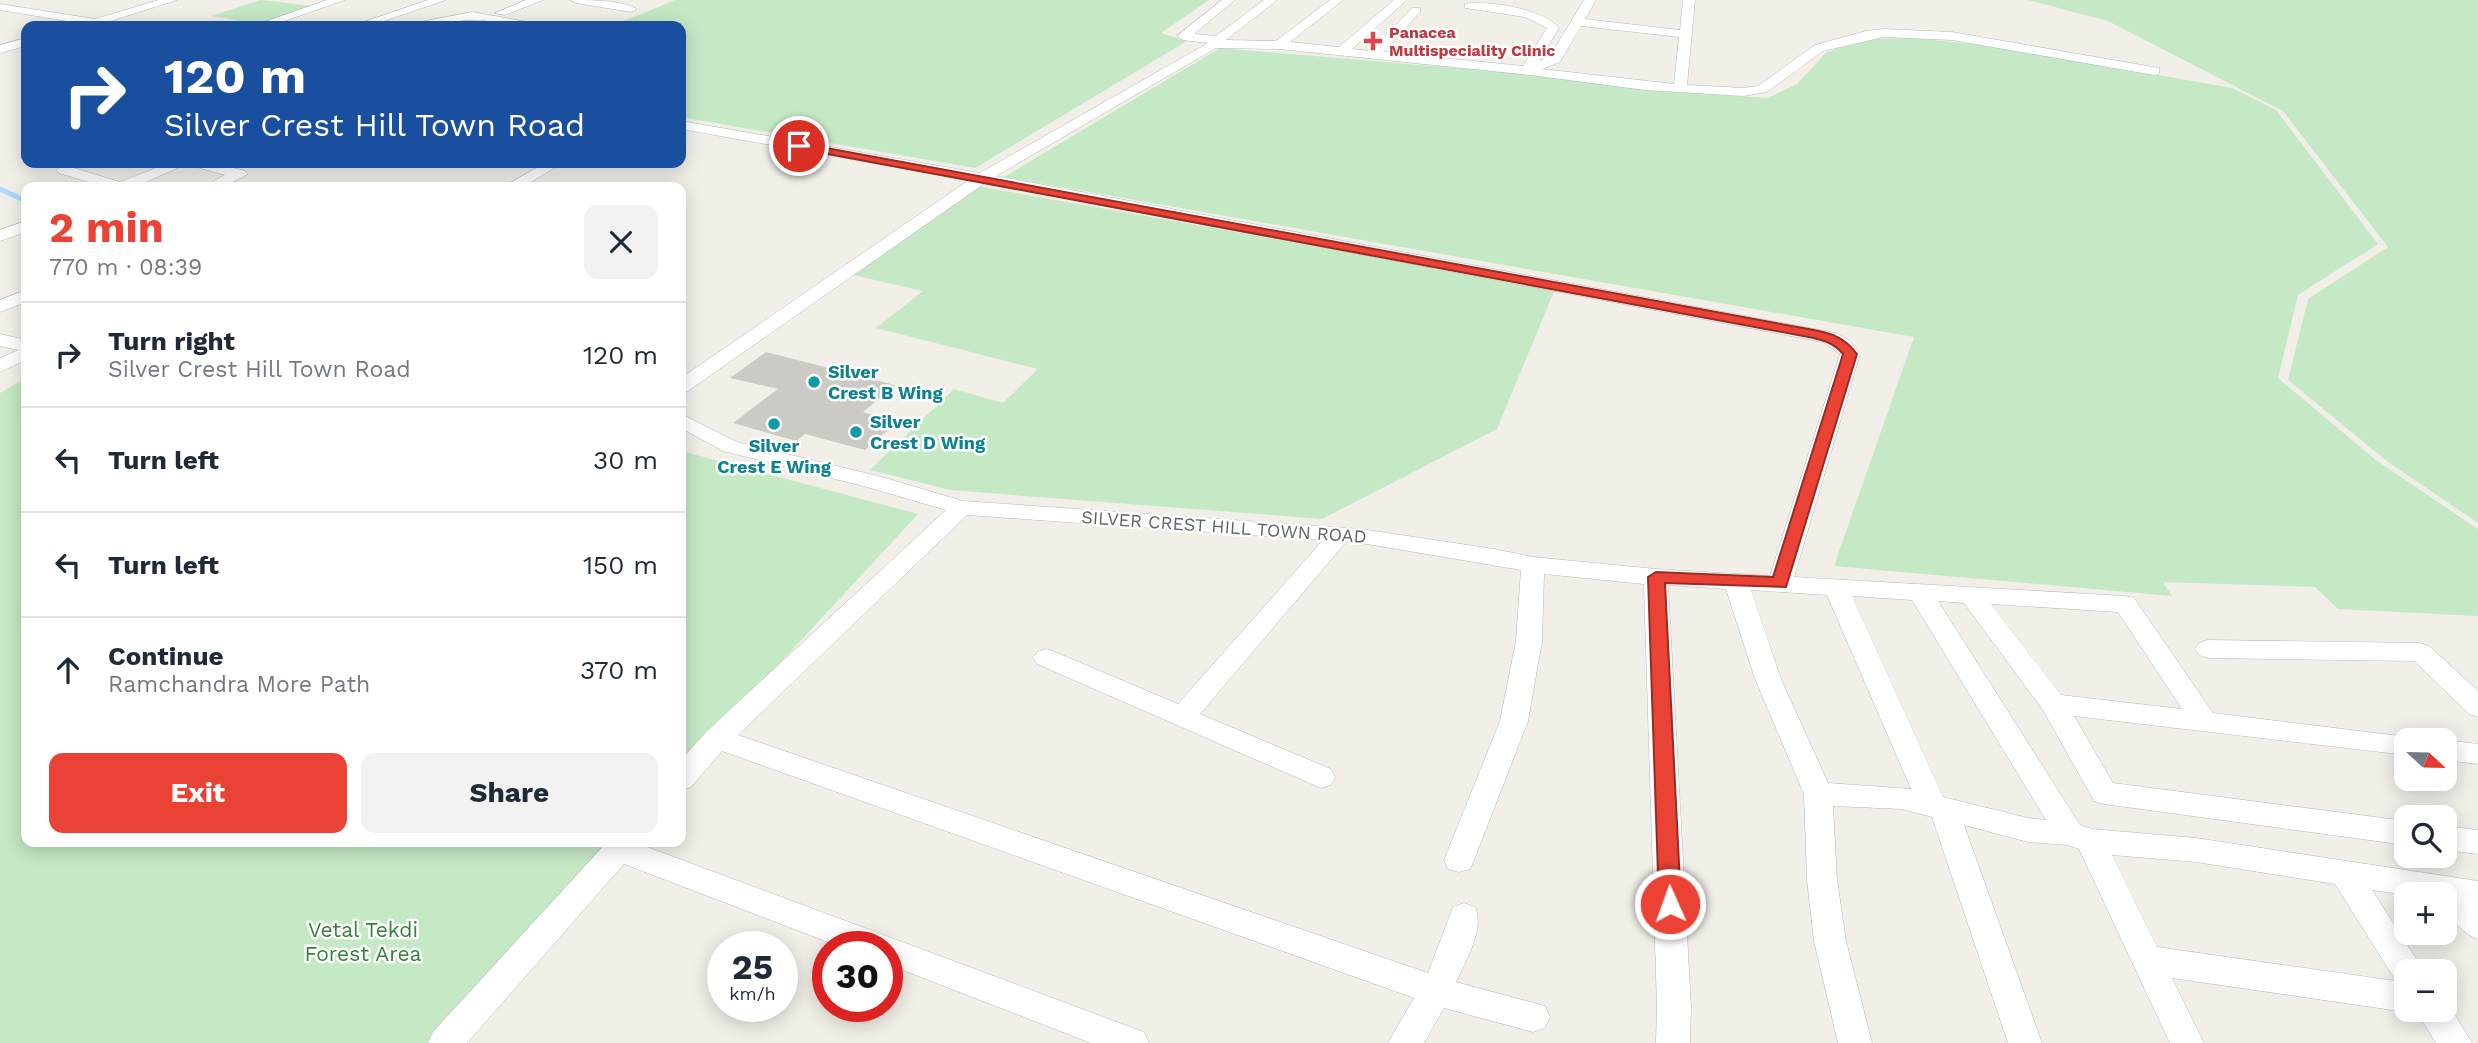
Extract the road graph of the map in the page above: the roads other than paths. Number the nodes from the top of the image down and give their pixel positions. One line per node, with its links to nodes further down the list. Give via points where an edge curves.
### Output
1 (171, 0): 21 (street)
2 (339, 0): 22 (street)
3 (440, 0): 23 (street)
4 (537, 0): 17 (street)
5 (576, 0): 14 (street)
6 (1229, 0): 29 (street, via 1183,36)
7 (1271, 0): 29 (street)
8 (1337, 0): 31 (street)
9 (1401, 0): 33 (street)
10 (1590, 0): 26 (street)
11 (1689, 0): 28 (street)
12 (1469, 6): 35 (street, via 1550,23 1553,29)
13 (0, 7): 20 (street)
14 (631, 9)
15 (1416, 10): 34 (street)
16 (0, 13): 18 (street)
17 (501, 13)
18 (25, 16): 19 (street); 27 (street)
19 (61, 21)
20 (69, 21)
21 (102, 21)
22 (274, 21)
23 (374, 21)
24 (446, 21): 25 (street, via 472,16)
25 (500, 21)
26 (1579, 22): 28 (street); 35 (street, via 1555,59)
27 (0, 23)
28 (1686, 34): 37 (street)
29 (1216, 42): 31 (street); 43 (street)
30 (21, 43): 32 (street)
31 (1279, 45): 33 (street)
32 (0, 49)
33 (1340, 53): 34 (street)
34 (1373, 56): 35 (street)
35 (1527, 70): 37 (street)
36 (2154, 71): 37 (street, via 1952,36 1884,33 1819,47 1756,91)
37 (1680, 88)
38 (686, 126): 43 (street)
39 (169, 168): 45 (street)
40 (217, 168): 46 (street, via 240,174)
41 (547, 168): 47 (street)
42 (64, 170): 44 (street)
43 (982, 178): 56 (street); 63 (street, via 1836,340 1850,354)
44 (104, 182)
45 (133, 182)
46 (222, 182)
47 (520, 182)
48 (21, 228): 49 (street)
49 (0, 236)
50 (21, 297): 51 (street)
51 (0, 307)
52 (0, 340): 53 (street)
53 (21, 345)
54 (21, 356): 55 (street)
55 (0, 366)
56 (686, 384)
57 (686, 423): 58 (street, SILVER CREST HILL TOWN ROAD, via 730,447)
58 (962, 508): 59 (street, SILVER CREST HILL TOWN ROAD); 73 (street)
59 (1339, 535): 60 (street, SILVER CREST HILL TOWN ROAD); 71 (street)
60 (1533, 565): 61 (street, SILVER CREST HILL TOWN ROAD); 87 (street, via 1529,641 1514,721)
61 (1656, 577): 62 (street, SILVER CREST HILL TOWN ROAD); 106 (street)
62 (1736, 582): 63 (street, SILVER CREST HILL TOWN ROAD); 79 (street, via 1768,680)
63 (1780, 583): 64 (street, SILVER CREST HILL TOWN ROAD)
64 (1835, 586): 65 (street, SILVER CREST HILL TOWN ROAD); 80 (street)
65 (1921, 594): 66 (street, SILVER CREST HILL TOWN ROAD); 82 (street)
66 (1972, 596): 69 (street); 72 (street, SILVER CREST HILL TOWN ROAD, via 2125,604)
67 (2208, 649): 70 (street, via 2420,652)
68 (1046, 658): 71 (street)
69 (2053, 704): 72 (street); 81 (street, via 2104,793)
70 (2478, 707)
71 (1181, 718): 78 (street)
72 (2204, 722): 74 (street)
73 (717, 738): 77 (street); 99 (street)
74 (2394, 744)
75 (2457, 751): 76 (street)
76 (2478, 754)
77 (686, 773)
78 (1321, 777)
79 (1818, 794): 80 (street, via 1902,798); 107 (street, via 1830,941)
80 (1939, 808): 82 (street, via 2028,830); 108 (street)
81 (2394, 831)
82 (2080, 837): 88 (street); 98 (street)
83 (2457, 839): 84 (street)
84 (2478, 842)
85 (620, 847): 103 (street)
86 (627, 847): 95 (street)
87 (1459, 860)
88 (2344, 873): 89 (street); 97 (street)
89 (2405, 882)
90 (2457, 890): 91 (street)
91 (2478, 894)
92 (2457, 901): 94 (street)
93 (1464, 916): 99 (street, via 1458,945)
94 (2478, 926)
95 (838, 931)
96 (903, 956): 104 (street)
97 (2400, 959)
98 (2147, 960): 100 (street); 109 (street)
99 (1436, 991): 101 (street); 105 (street)
100 (2394, 995)
101 (1533, 1017)
102 (2441, 1022): 110 (street)
103 (445, 1043)
104 (1132, 1043)
105 (1405, 1043)
106 (1673, 1043)
107 (1855, 1043)
108 (2025, 1043)
109 (2187, 1043)
110 (2455, 1043)

